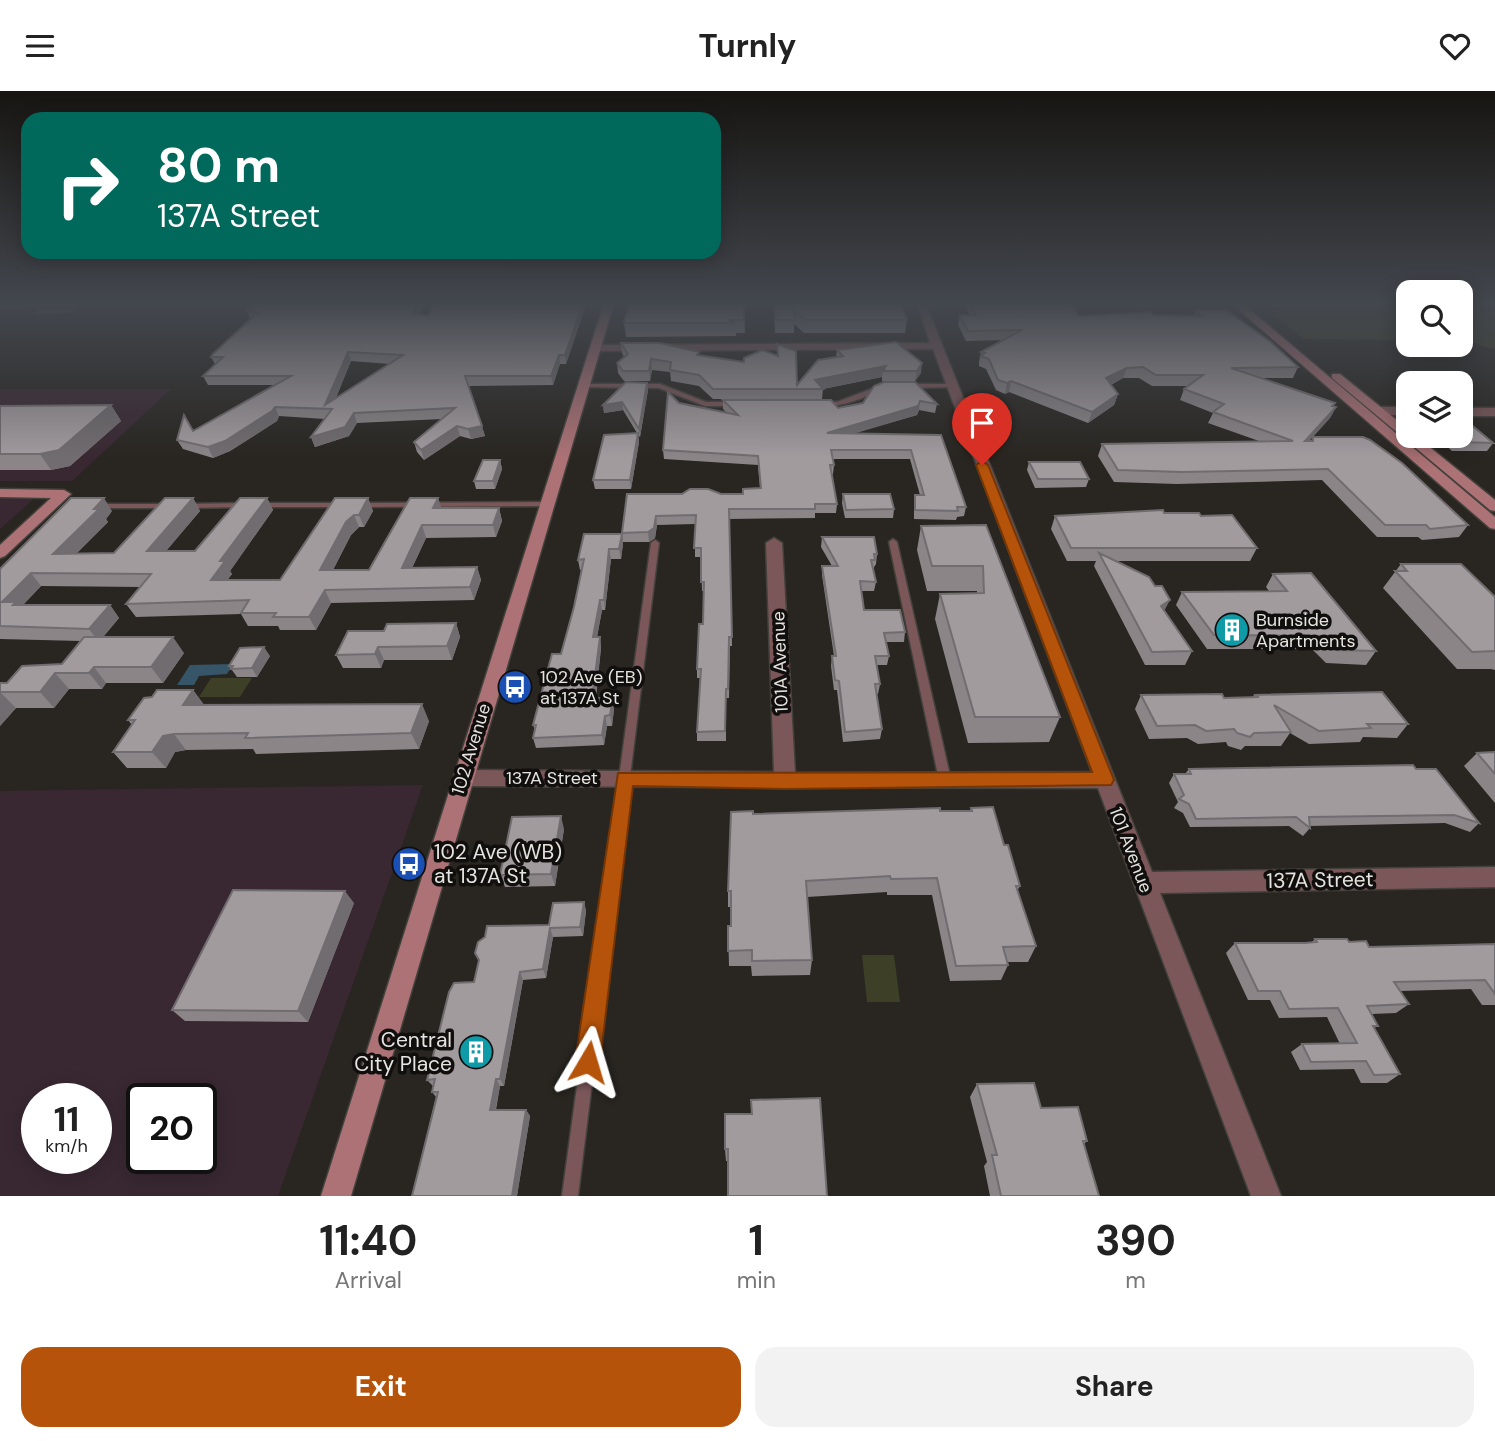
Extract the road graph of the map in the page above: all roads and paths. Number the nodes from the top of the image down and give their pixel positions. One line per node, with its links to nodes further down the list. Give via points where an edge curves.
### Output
1 (593, 355): 5 (street, 102 Avenue)
2 (939, 355): 6 (street, 101 Avenue)
3 (1296, 355): 17 (street)
4 (1312, 355): 9 (street)
5 (583, 386): 7 (lane, via 660,386 705,404); 14 (street, 102 Avenue)
6 (951, 386): 8 (lane, via 881,386 838,404); 25 (street, 101 Avenue)
7 (745, 404)
8 (811, 404)
9 (1378, 411): 10 (street); 16 (street)
10 (1396, 411)
11 (1473, 412): 12 (street)
12 (1495, 412)
13 (0, 493): 21 (street, via 67,500 50,506)
14 (546, 504): 15 (lane); 22 (street, 102 Avenue)
15 (84, 506)
16 (1495, 507)
17 (1495, 525)
18 (655, 543): 23 (lane)
19 (774, 543): 26 (street, 101A Avenue)
20 (892, 543): 24 (lane)
21 (0, 552)
22 (463, 778): 23 (street, 137A Street); 29 (street, 102 Avenue)
23 (625, 778): 26 (street, 137A Street); 30 (lane)
24 (945, 780): 25 (street, 137A Street); 26 (street, 137A Street)
25 (1104, 780): 28 (street, 101 Avenue)
26 (785, 781)
27 (1495, 877): 28 (street, 137A Street)
28 (1144, 883): 31 (street, 101 Avenue)
29 (336, 1196)
30 (570, 1196)
31 (1266, 1196)

